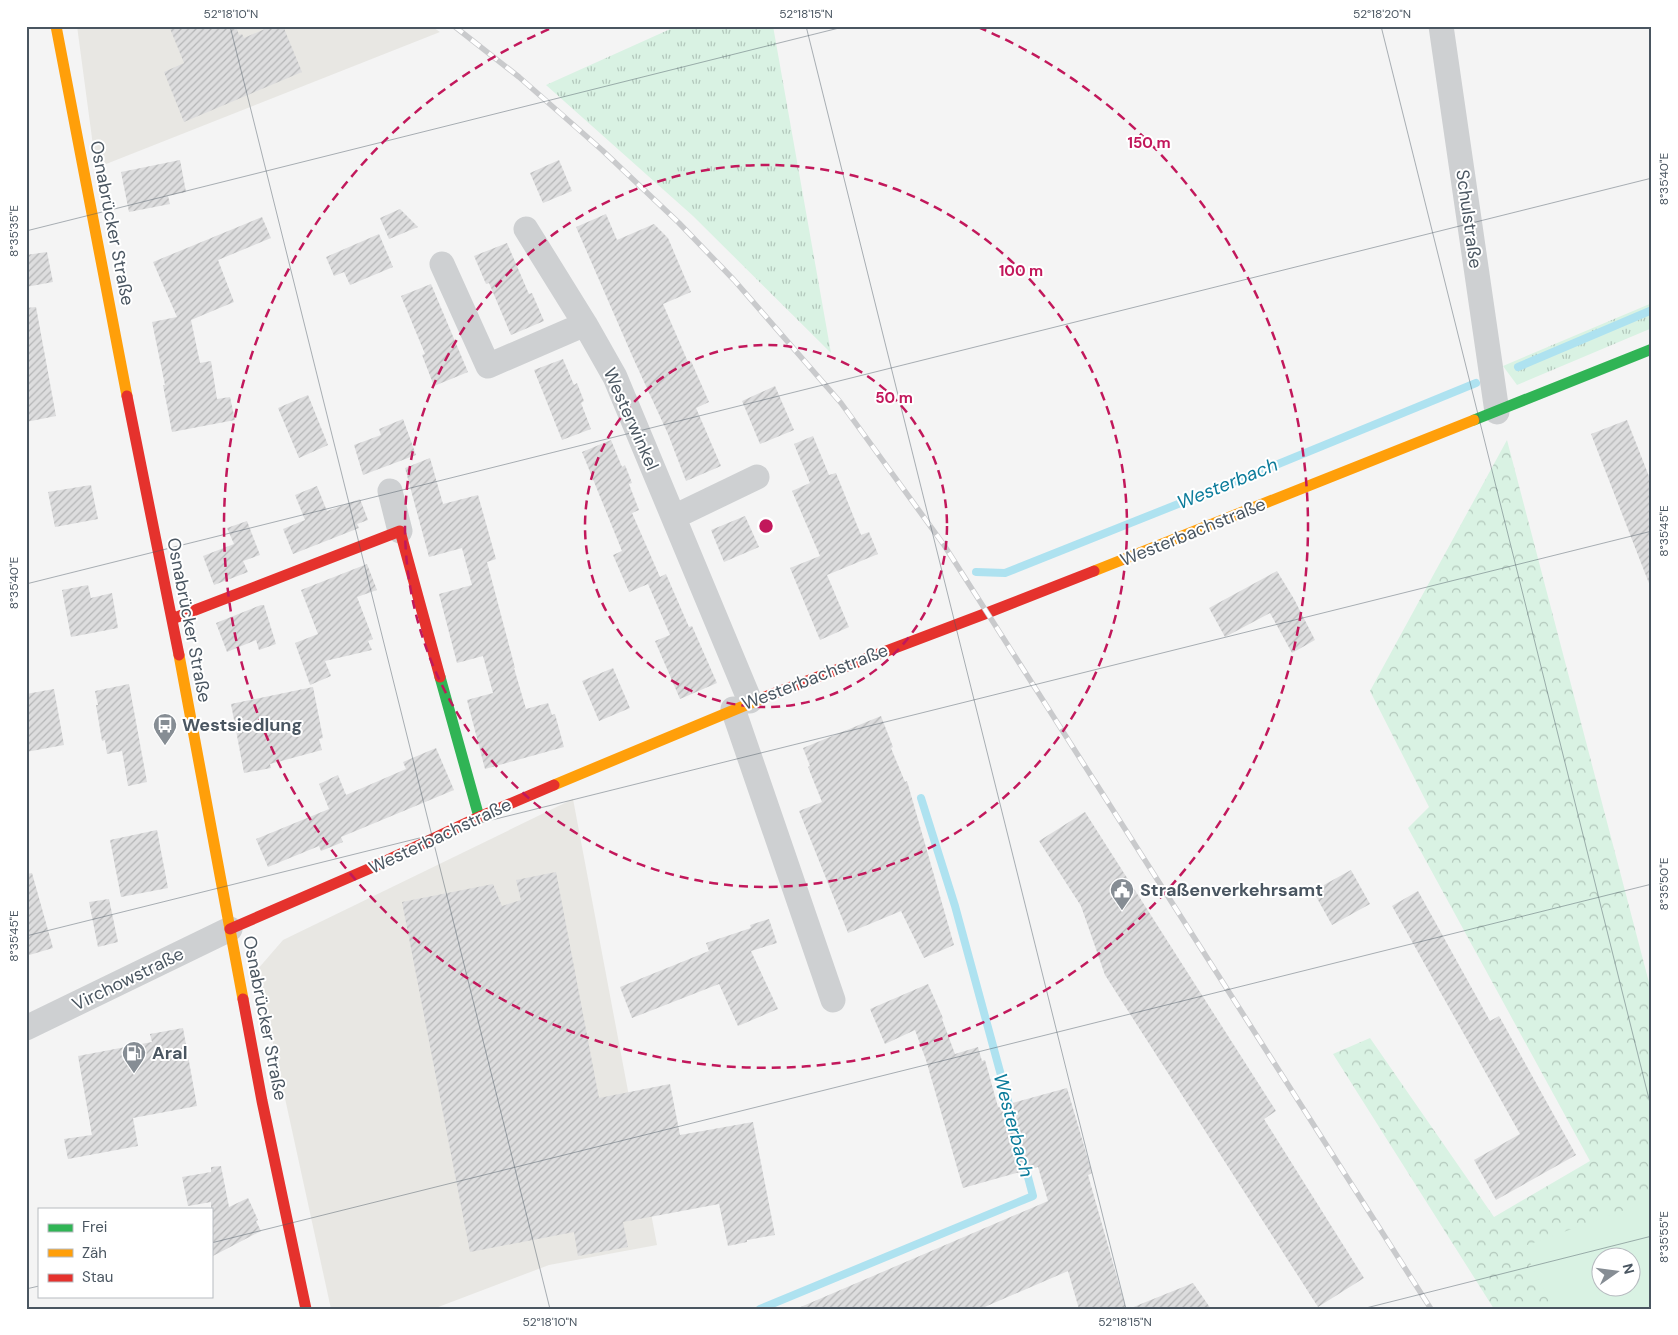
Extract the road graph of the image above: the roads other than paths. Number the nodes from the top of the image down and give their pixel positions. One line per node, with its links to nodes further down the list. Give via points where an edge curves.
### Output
1 (56, 26): 12 (main road, Osnabrücker Straße)
2 (1441, 26): 7 (street, Schulstraße)
3 (526, 229): 5 (street, Westerwinkel)
4 (442, 264): 5 (street, via 488,366)
5 (584, 324): 10 (street, Westerwinkel, via 615,377)
6 (1652, 349): 7 (main road, Westerbachstraße)
7 (1497, 412): 13 (main road, Westerbachstraße, via 988,613)
8 (757, 477): 10 (street)
9 (390, 491): 11 (street)
10 (674, 517): 13 (street, Westerwinkel)
11 (400, 531): 12 (main road); 14 (main road)
12 (172, 619): 15 (main road, Osnabrücker Straße)
13 (741, 705): 14 (main road, Westerbachstraße); 16 (street, Westerbachstraße)
14 (479, 817): 15 (main road, Westerbachstraße)
15 (230, 929): 17 (street, Virchowstraße); 18 (main road, Osnabrücker Straße)
16 (832, 1000)
17 (26, 1028)
18 (306, 1309)

